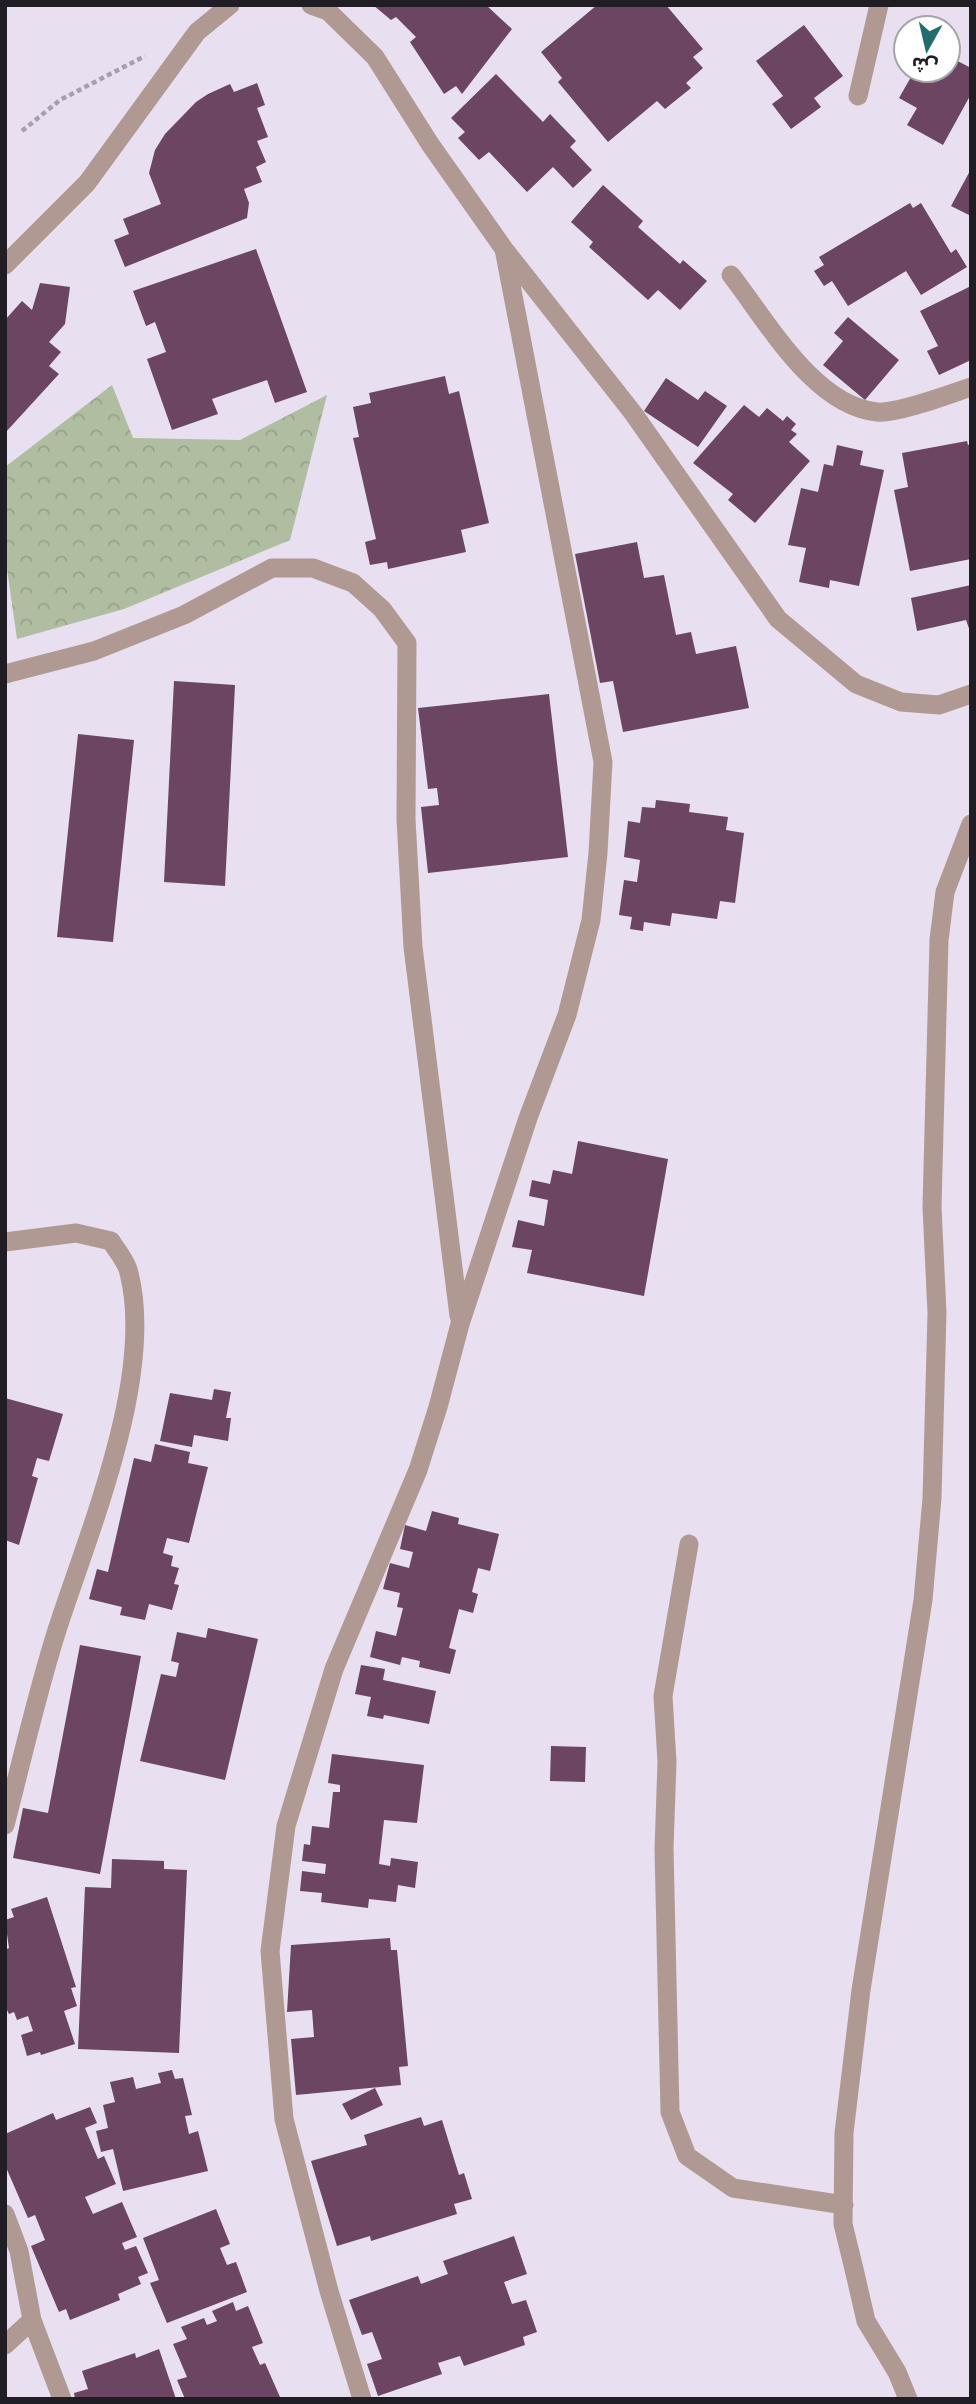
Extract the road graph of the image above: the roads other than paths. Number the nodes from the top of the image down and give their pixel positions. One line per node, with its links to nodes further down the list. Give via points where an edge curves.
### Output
1 (230, 5): 6 (street, via 197,32 87,183)
2 (311, 5): 5 (street, via 328,11 375,57)
3 (879, 5): 4 (street)
4 (858, 96)
5 (504, 249): 10 (street, via 633,413 778,619 856,684 901,702 939,705); 13 (street, via 603,762 591,920 567,1015)
6 (5, 265)
7 (731, 275): 8 (street, via 798,363 846,404 879,413)
8 (971, 387)
9 (5, 674): 13 (street, via 94,651 184,615 272,568 313,568 353,583 382,609 407,643 406,819 414,947)
10 (971, 694)
11 (971, 824): 16 (street, via 946,892 939,940 932,1207 937,1326 932,1498 924,1588 850,2063)
12 (5, 1242): 15 (street, via 76,1233 111,1241 129,1271 136,1325 128,1397 95,1524 57,1631)
13 (460, 1324): 21 (street, via 418,1470 334,1670 286,1826 270,1951 284,2119 328,2291)
14 (689, 1544): 16 (street, via 663,1696 670,2112 687,2156 733,2188)
15 (5, 1825)
16 (844, 2205): 22 (street, via 844,2224 866,2321)
17 (5, 2214): 18 (street, via 19,2251)
18 (32, 2320): 19 (street); 20 (street)
19 (5, 2345)
20 (62, 2399)
21 (362, 2399)
22 (908, 2399)

